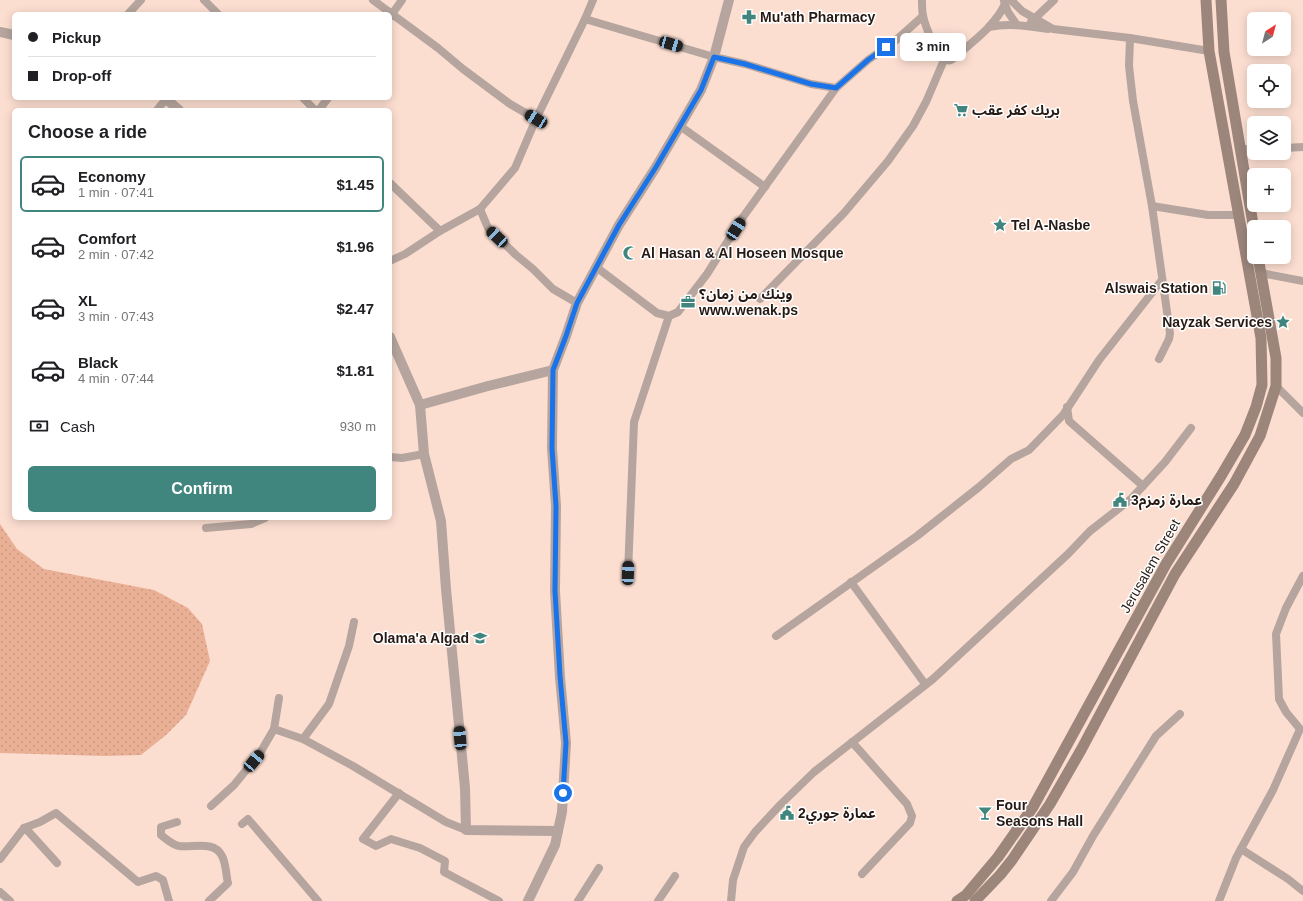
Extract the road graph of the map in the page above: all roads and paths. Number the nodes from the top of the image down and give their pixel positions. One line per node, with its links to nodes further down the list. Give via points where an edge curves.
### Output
1 (141, 0): 13 (street)
2 (204, 0): 14 (street)
3 (373, 0): 15 (street)
4 (402, 0): 17 (street)
5 (592, 0): 21 (street)
6 (729, 0): 30 (street)
7 (922, 0): 19 (street)
8 (1054, 0): 22 (street)
9 (1206, 0): 28 (main road, Jerusalem Street)
10 (1221, 0): 29 (main road)
11 (1006, 1): 12 (street); 16 (street); 20 (street)
12 (1022, 11): 16 (street); 22 (street)
13 (130, 12)
14 (216, 12)
15 (387, 12)
16 (1008, 12): 20 (street); 23 (street)
17 (392, 14)
18 (392, 16): 37 (street, via 510,104)
19 (923, 16): 31 (street, via 933,43); 32 (street)
20 (999, 16): 24 (street)
21 (585, 19): 30 (street); 37 (street)
22 (1032, 23): 23 (street); 27 (street, via 1053,30)
23 (1017, 25): 24 (street, via 1002,24)
24 (988, 28): 31 (street, via 954,58)
25 (0, 32): 26 (street)
26 (12, 35)
27 (1130, 38): 28 (street); 46 (street, via 1129,66 1133,101)
28 (1209, 51): 29 (main road); 41 (main road, Jerusalem Street)
29 (1224, 52): 42 (main road)
30 (714, 57): 32 (street, via 811,84); 38 (street, via 701,90)
31 (944, 60): 57 (street, via 914,126 888,161 844,213)
32 (836, 88): 45 (street)
33 (167, 100): 35 (street)
34 (305, 100): 36 (street)
35 (177, 108)
36 (313, 108)
37 (536, 119): 47 (street, via 515,168)
38 (680, 126): 45 (street); 53 (street)
39 (1303, 147): 40 (street)
40 (1291, 148)
41 (1228, 149): 42 (main road); 48 (main road, Jerusalem Street)
42 (1241, 149): 43 (street); 49 (main road)
43 (1247, 149)
44 (392, 185): 50 (street)
45 (765, 187): 59 (street, via 702,281 678,312)
46 (1152, 206): 48 (street, via 1208,215); 55 (street)
47 (480, 209): 50 (street); 58 (street, via 488,228 553,289)
48 (1240, 216): 75 (main road, Jerusalem Street, via 1261,338 1262,385 1245,434)
49 (1252, 220)
50 (440, 231): 51 (street)
51 (392, 260)
52 (1259, 264): 54 (main road, Jerusalem Street)
53 (596, 267): 58 (street); 59 (street, via 657,313)
54 (1261, 274): 56 (street); 63 (main road, Jerusalem Street, via 1276,358)
55 (1162, 280): 61 (street, via 1170,333); 65 (street, via 1099,360)
56 (1303, 281)
57 (760, 299)
58 (577, 303): 62 (street)
59 (669, 316): 76 (street, via 634,422)
60 (392, 342): 64 (street)
61 (1159, 359)
62 (553, 370): 64 (street); 95 (street, via 555,591 566,743 562,812)
63 (1276, 386): 66 (street); 77 (main road, Jerusalem Street, via 1260,436 1234,484)
64 (420, 405): 68 (street)
65 (1067, 407): 72 (street, via 1069,421); 79 (street, via 1063,415 1028,450 1011,459 917,536)
66 (1303, 413)
67 (1191, 428): 72 (street)
68 (424, 454): 70 (street); 94 (street, via 441,522 465,788)
69 (392, 457): 70 (street)
70 (402, 458): 71 (street)
71 (392, 462)
72 (1143, 486): 82 (street, via 1131,499 1090,531)
73 (260, 520): 74 (street, via 251,524)
74 (206, 528)
75 (1166, 564): 77 (main road); 113 (main road, Jerusalem Street, via 1033,807 998,858 966,895)
76 (628, 573)
77 (1175, 574): 114 (main road, Jerusalem Street, via 1050,804 1008,865)
78 (1303, 576): 85 (street, via 1276,634 1279,699 1286,712)
79 (851, 582): 81 (street); 82 (street)
80 (354, 622): 87 (street, via 349,646 329,704)
81 (776, 636)
82 (925, 684): 88 (street)
83 (278, 698): 86 (street)
84 (1180, 714): 115 (street, via 1156,736 1073,872)
85 (1301, 726): 96 (street, via 1273,790)
86 (274, 730): 87 (street); 90 (street, via 260,753 234,785)
87 (303, 738): 89 (street)
88 (852, 742): 100 (street, via 907,804 912,816 910,823); 112 (street, via 814,772 755,832 744,848 733,880)
89 (399, 793): 94 (street, via 446,822); 108 (street, via 364,839 376,846 391,839 420,848 446,861 444,872)
90 (212, 806)
91 (177, 822): 106 (street, via 161,827 161,835 179,846 210,847 222,856 228,883)
92 (242, 824): 107 (street, via 248,819)
93 (24, 828): 97 (street); 98 (street); 105 (street, via 56,813 138,882 156,876 163,880)
94 (466, 830): 95 (street)
95 (558, 831): 109 (street, via 555,845)
96 (1241, 849): 102 (street); 116 (street)
97 (0, 859)
98 (57, 863)
99 (599, 868): 110 (street)
100 (862, 874)
101 (675, 876): 111 (street)
102 (1303, 891)
103 (0, 892): 104 (street)
104 (10, 901)
105 (169, 901)
106 (209, 901)
107 (318, 901)
108 (499, 901)
109 (528, 901)
110 (578, 901)
111 (658, 901)
112 (731, 901)
113 (957, 901)
114 (975, 901)
115 (1051, 901)
116 (1219, 901)

